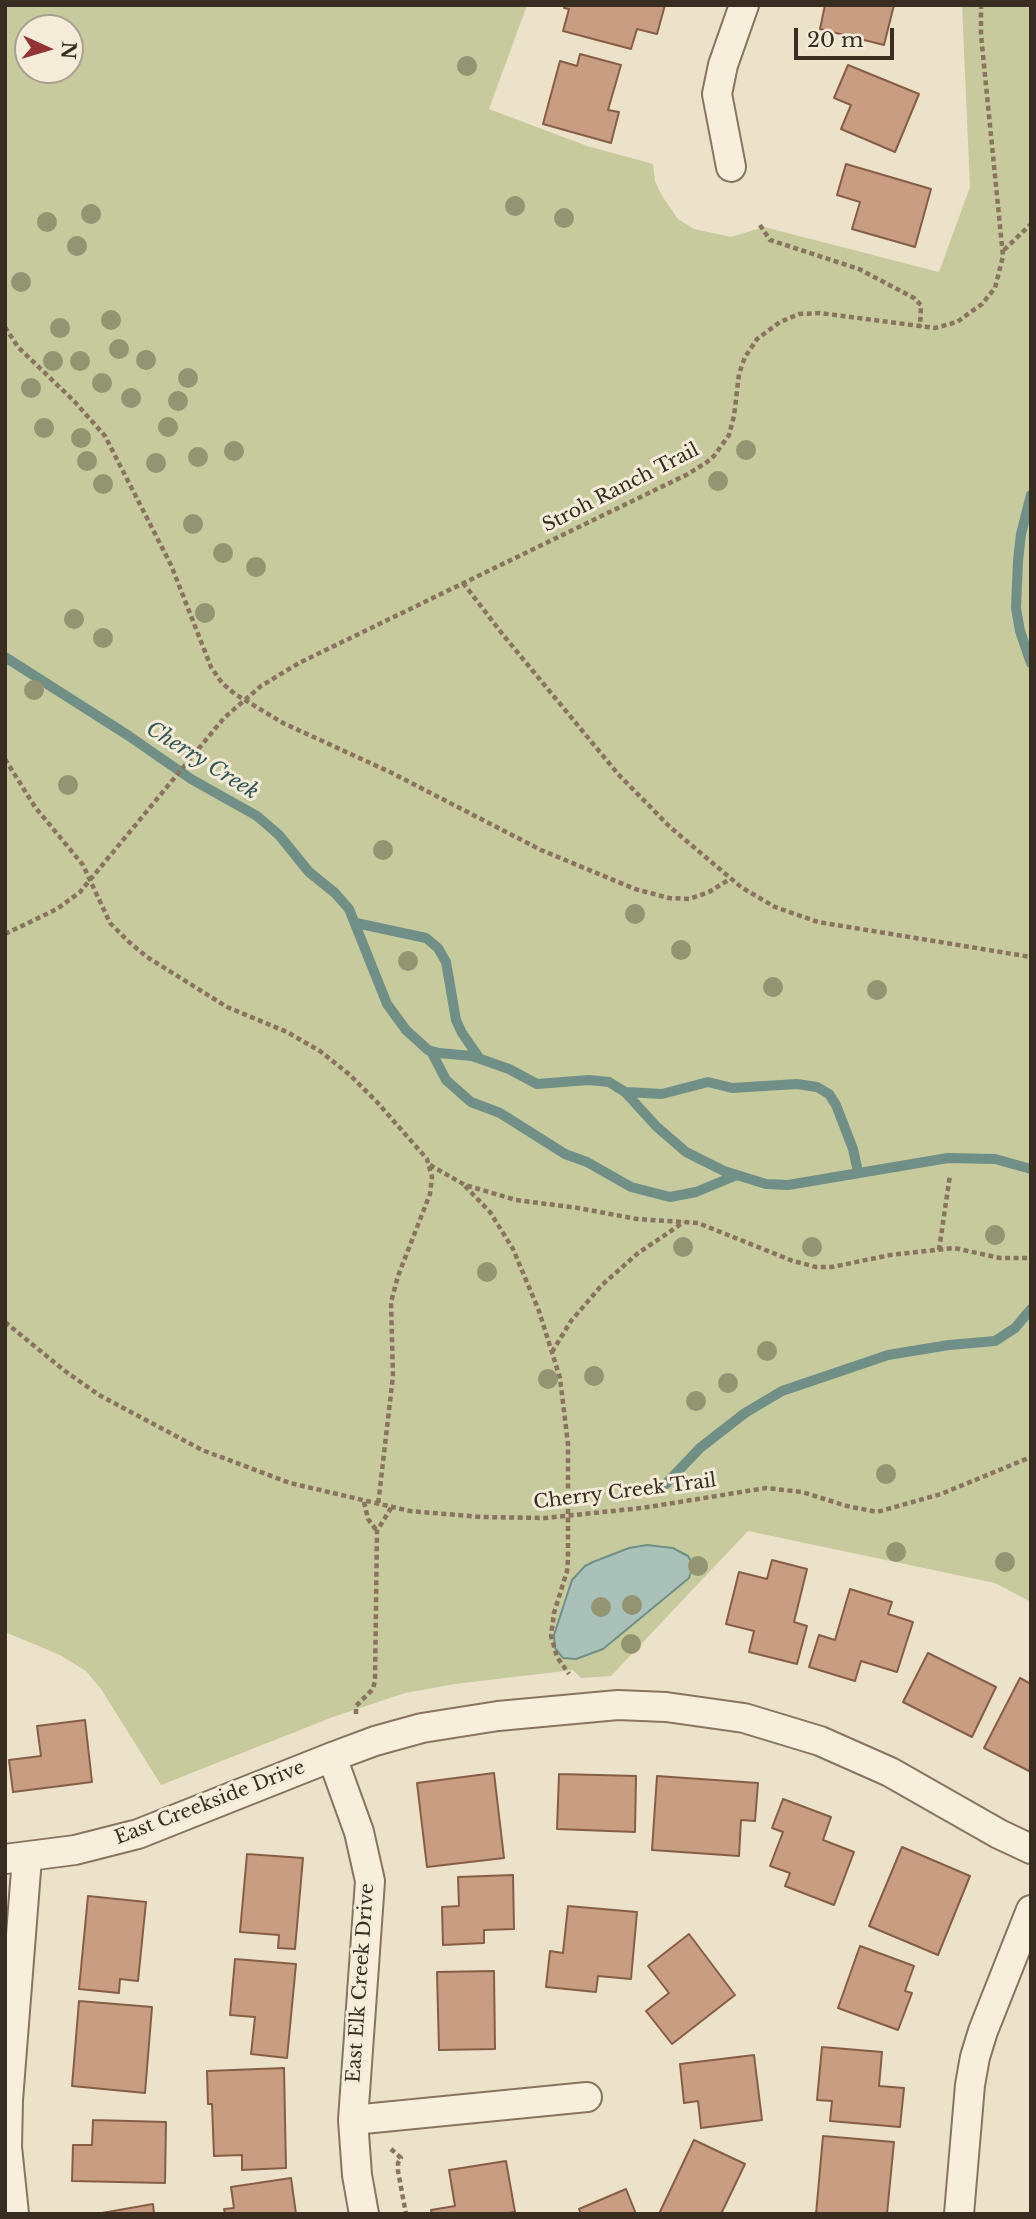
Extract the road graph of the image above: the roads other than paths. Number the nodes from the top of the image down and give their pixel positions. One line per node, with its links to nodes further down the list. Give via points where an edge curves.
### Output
1 (744, 5): 2 (street, via 717,94)
2 (731, 167)
3 (332, 1757): 4 (street, East Creekside Drive, via 405,1732 466,1719 602,1706 689,1709 744,1718 831,1745); 5 (street, East Creekside Drive, via 138,1834); 8 (street, East Elk Creek Drive, via 359,1832 370,1881)
4 (1031, 1849)
5 (16, 1858): 9 (street, via 8,2100)
6 (1031, 1910): 11 (street, via 975,2057)
7 (587, 2097): 8 (street)
8 (353, 2120): 10 (street, East Elk Creek Drive)
9 (14, 2214)
10 (365, 2214)
11 (960, 2214)

